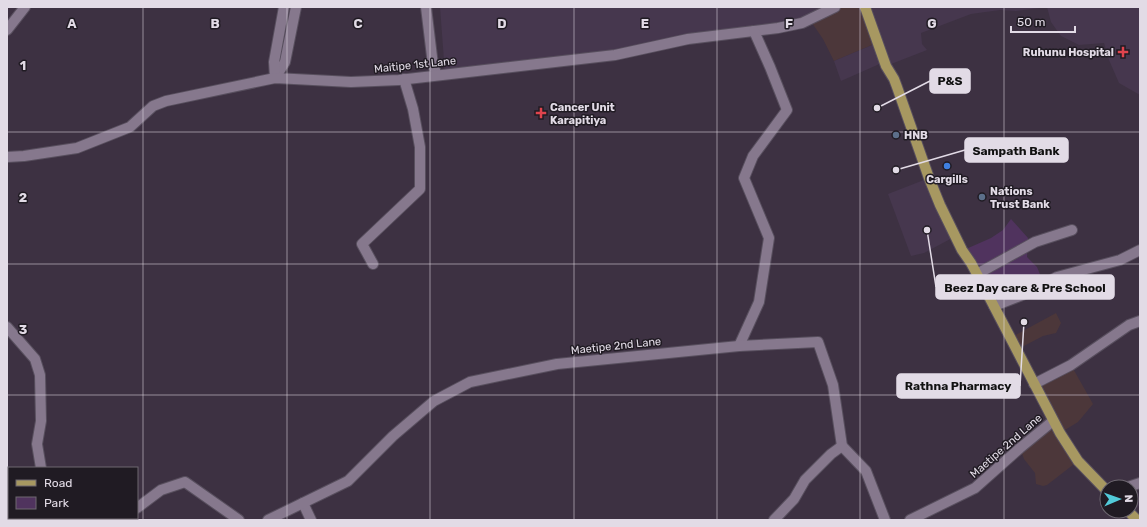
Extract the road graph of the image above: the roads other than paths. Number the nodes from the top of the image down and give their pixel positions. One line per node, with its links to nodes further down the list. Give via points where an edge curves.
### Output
1 (25, 7): 7 (street)
2 (284, 7): 10 (street, via 274,62)
3 (296, 7): 10 (street, via 285,62)
4 (426, 7): 9 (street, via 433,65)
5 (834, 7): 8 (street, Maitipe 1st Lane, via 802,23)
6 (866, 7): 16 (main road, via 940,205)
7 (7, 30)
8 (754, 31): 9 (street, Maitipe 1st Lane, via 688,39 615,55); 20 (street, via 786,110 753,156 744,178 769,238 759,302)
9 (437, 75): 11 (street, Maitipe 1st Lane)
10 (275, 78): 11 (street, Maitipe 1st Lane, via 351,82); 12 (street, Maitipe 1st Lane, via 166,101 153,106 130,127 77,148)
11 (404, 79): 15 (street, via 420,147 420,189 362,244)
12 (7, 157)
13 (1072, 230): 16 (street, via 1035,242)
14 (1140, 250): 17 (street, via 1120,260 1057,277 1025,294)
15 (372, 264)
16 (977, 274): 17 (main road)
17 (994, 306): 21 (main road)
18 (1140, 321): 21 (street, via 1129,325 1072,365)
19 (7, 327): 24 (street, via 35,359 40,374 41,421 38,444)
20 (739, 346): 23 (street, Maetipe 2nd Lane, via 818,342 832,385); 26 (street, Maetipe 2nd Lane, via 557,364 470,382 434,402 393,436 348,481)
21 (1034, 384): 22 (main road)
22 (1053, 421): 25 (main road, via 1078,461); 34 (street, Maetipe 2nd Lane, via 976,488)
23 (842, 446): 32 (street, via 830,454 805,480 794,499); 33 (street, via 866,471)
24 (41, 467)
25 (1099, 483)
26 (302, 504): 29 (street, Maetipe 2nd Lane); 30 (street); 31 (street)
27 (138, 507): 28 (street, via 162,490 185,482)
28 (239, 520)
29 (268, 520)
30 (307, 520)
31 (311, 520)
32 (774, 520)
33 (885, 520)
34 (910, 520)

